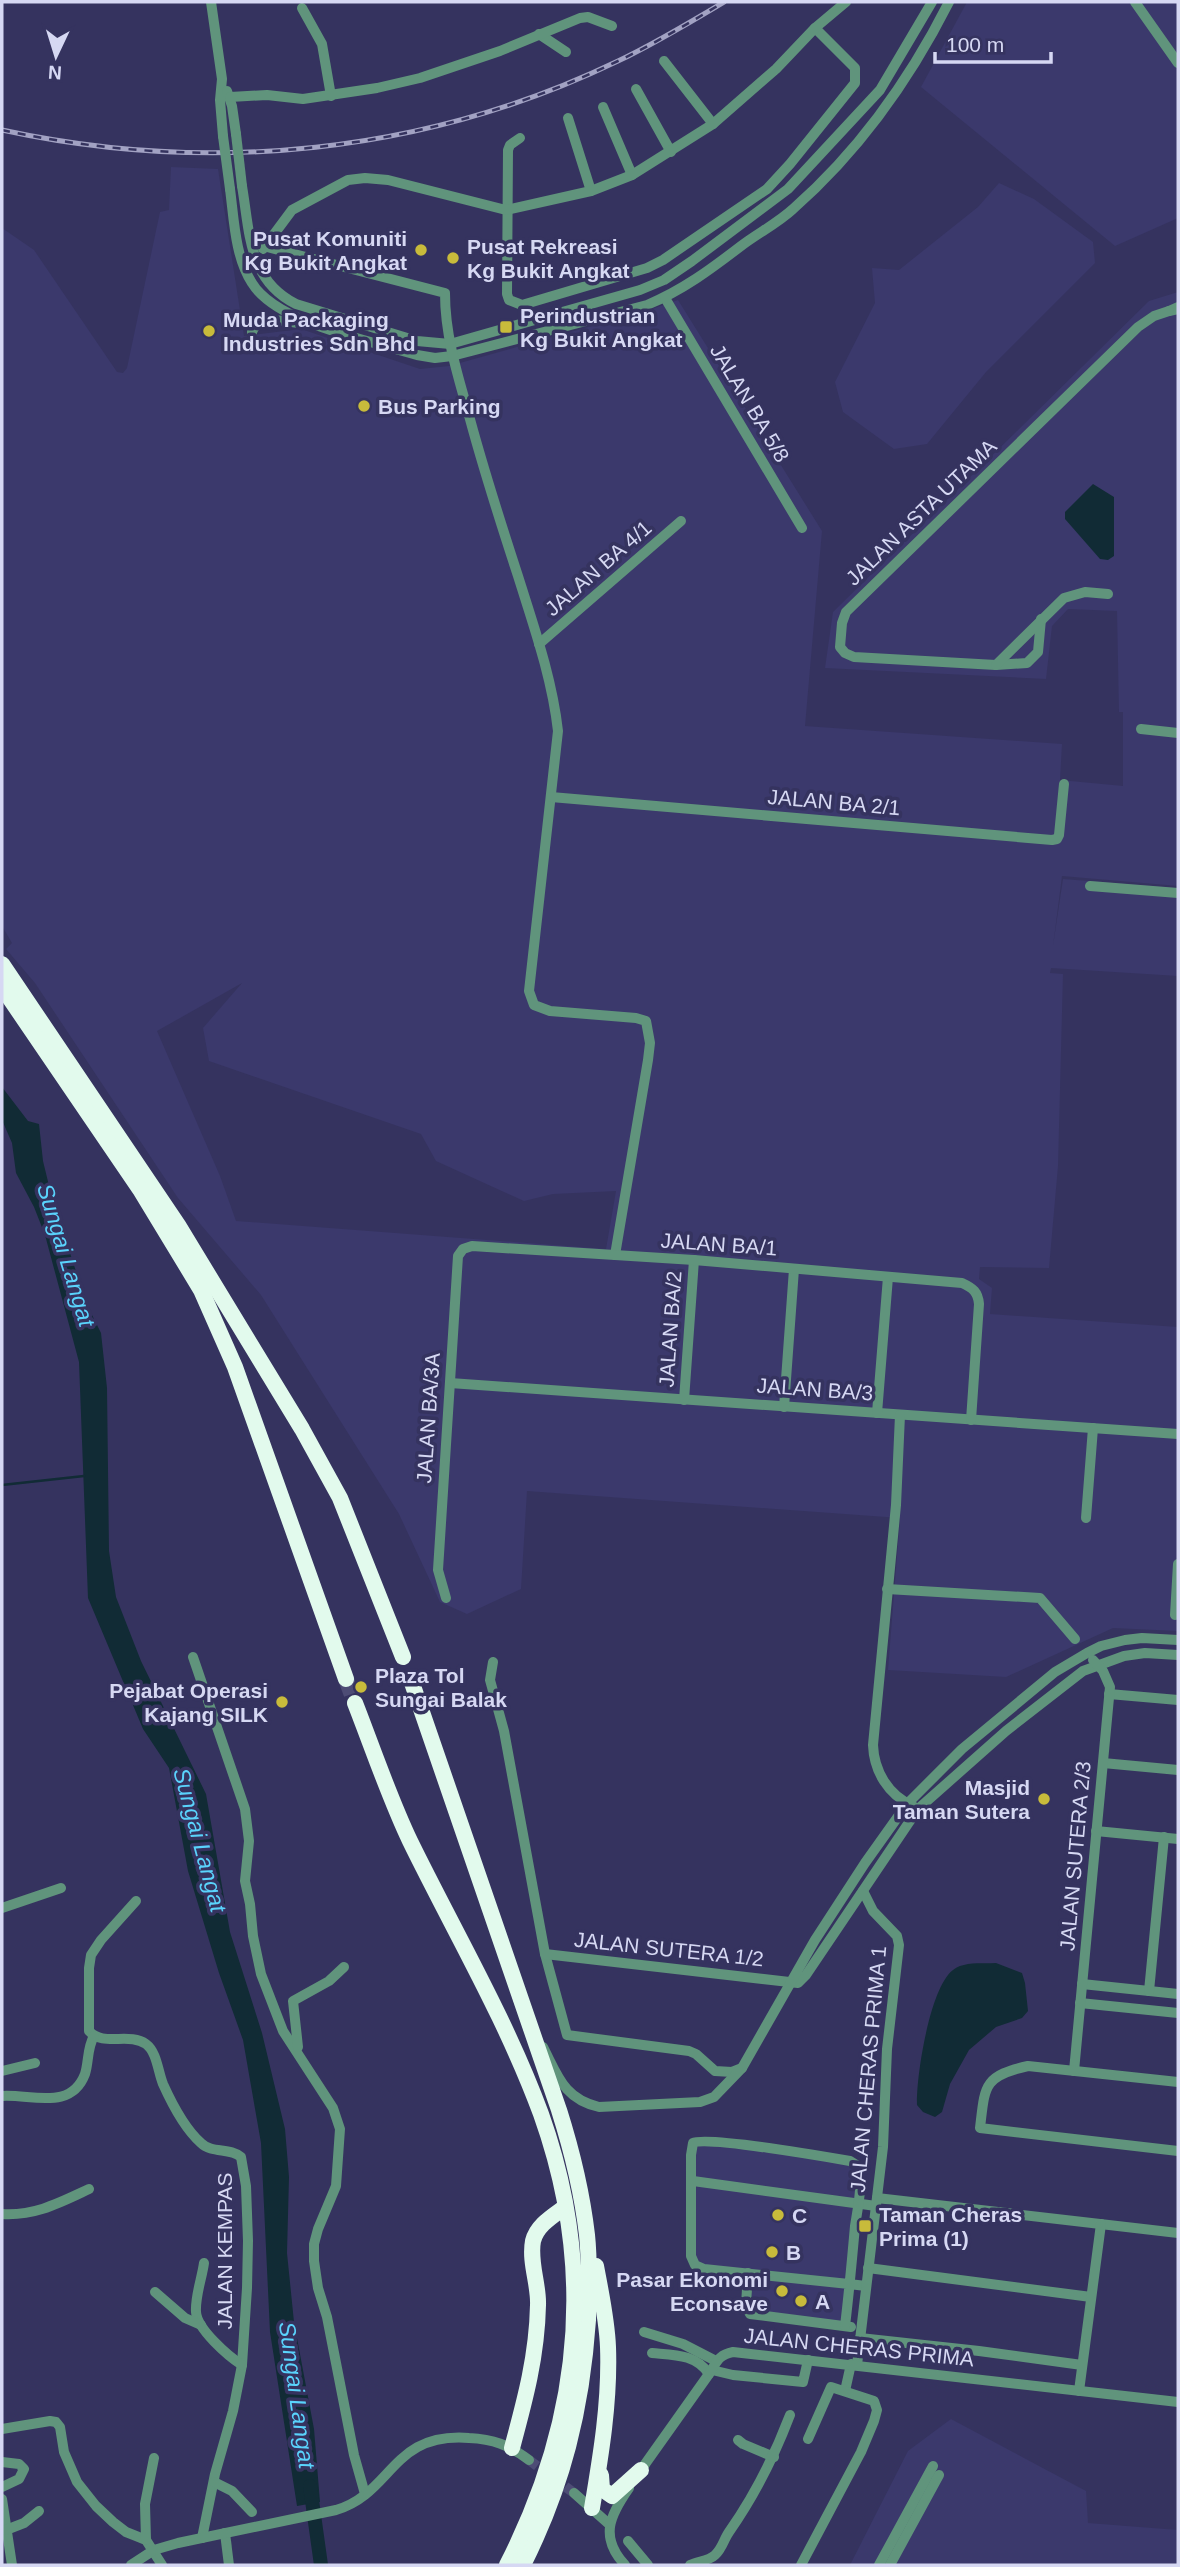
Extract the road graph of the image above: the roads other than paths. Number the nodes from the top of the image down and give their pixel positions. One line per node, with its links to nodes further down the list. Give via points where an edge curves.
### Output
1 (211, 2): 13 (street)
2 (846, 2): 8 (street)
3 (932, 2): 31 (street, via 880,90 788,189 664,280)
4 (949, 2): 29 (street, via 898,93 821,181 792,210 704,275)
5 (1135, 2): 12 (street)
6 (302, 8): 15 (street, via 322,44)
7 (612, 26): 9 (street, via 588,17)
8 (815, 28): 19 (street); 28 (street, via 855,68 855,83 767,189 663,260)
9 (539, 34): 10 (street); 15 (street, via 420,78)
10 (566, 52)
11 (664, 61): 19 (street)
12 (1178, 64)
13 (222, 79): 16 (street); 27 (street, bridge, via 223,136)
14 (636, 89): 21 (street)
15 (331, 96): 16 (street)
16 (230, 97): 26 (street, bridge)
17 (603, 107): 22 (street)
18 (568, 118): 23 (street)
19 (713, 124): 21 (street)
20 (520, 138): 24 (street, via 508,150)
21 (671, 152): 22 (street)
22 (632, 175): 23 (street)
23 (591, 191): 24 (street)
24 (506, 210): 25 (street, via 388,180 348,180 292,210); 28 (street, via 509,300 522,306)
25 (267, 247): 26 (street); 34 (street, via 445,293)
26 (255, 255): 27 (street); 34 (street, via 267,282 296,304 417,341)
27 (242, 258): 32 (street, via 252,283 268,302)
28 (563, 295): 31 (street)
29 (664, 298): 35 (street); 37 (street, JALAN BA 5/8)
30 (1175, 309): 41 (street, JALAN ASTA UTAMA, via 1138,327 846,612 842,623 839,647 854,657)
31 (567, 310): 34 (street)
32 (305, 321): 33 (street, via 262,321); 35 (street, via 417,355)
33 (252, 332)
34 (450, 344): 35 (street)
35 (452, 356): 40 (street)
36 (681, 521): 40 (street, JALAN BA 4/1)
37 (802, 528)
38 (1108, 594): 39 (street, via 1073,594)
39 (1041, 619): 41 (street); 41 (street, JALAN ASTA UTAMA, via 1034,658 1027,663)
40 (539, 643): 45 (street, via 558,731)
41 (996, 665)
42 (1141, 729): 43 (street)
43 (1178, 733)
44 (1064, 784): 45 (street, JALAN BA 2/1, via 1059,835 1052,840)
45 (551, 797): 51 (street, via 530,999 550,1011 636,1018 646,1021 649,1033)
46 (1090, 886): 47 (street)
47 (1178, 893)
48 (2, 964): 74 (highway, via 178,1225 302,1429 340,1498)
49 (2, 988): 78 (highway, via 141,1191 201,1290 235,1367)
50 (471, 1246): 51 (street, JALAN BA/1); 55 (street, JALAN BA/3A, via 458,1256)
51 (615, 1255): 52 (street, JALAN BA/1)
52 (694, 1261): 53 (street, JALAN BA/1); 56 (street, JALAN BA/2)
53 (794, 1269): 54 (street, JALAN BA/1); 57 (street)
54 (888, 1277): 58 (street); 60 (street, JALAN BA/1, via 962,1283 978,1295)
55 (450, 1383): 56 (street, JALAN BA/3); 66 (street, JALAN BA/3A, via 438,1570)
56 (684, 1399): 57 (street, JALAN BA/3)
57 (784, 1406): 58 (street, JALAN BA/3)
58 (877, 1413): 59 (street, JALAN BA/3)
59 (900, 1415): 60 (street, JALAN BA/3); 65 (street)
60 (971, 1420): 61 (street, JALAN BA/3)
61 (1093, 1428): 62 (street, JALAN BA/3); 63 (street)
62 (1178, 1434)
63 (1086, 1518)
64 (1178, 1564): 67 (street)
65 (887, 1589): 68 (street, via 1040,1598); 85 (street, via 873,1758 884,1782)
66 (446, 1598)
67 (1175, 1615)
68 (1075, 1639): 70 (street); 76 (street)
69 (1178, 1640): 70 (street, via 1142,1638)
70 (1101, 1646): 71 (street)
71 (1087, 1653): 76 (street); 77 (street, JALAN SUTERA 2/3)
72 (1178, 1655): 77 (street, via 1145,1653)
73 (193, 1657): 161 (street, via 245,1809 249,1842 245,1881 261,1974 283,2031 332,2108 340,2129 336,2186 318,2228 314,2261)
74 (403, 1657)
75 (493, 1662): 96 (street, via 490,1680 504,1731)
76 (1070, 1663): 85 (street, via 962,1749)
77 (1098, 1665): 80 (street, JALAN SUTERA 2/3, via 1108,1679); 86 (street, via 1029,1712)
78 (346, 1679)
79 (411, 1680): 102 (highway)
80 (1109, 1694): 81 (street); 83 (street, JALAN SUTERA 2/3)
81 (1178, 1700)
82 (355, 1703): 121 (highway, via 408,1838 503,2027 540,2112)
83 (1103, 1763): 84 (street); 87 (street, JALAN SUTERA 2/3)
84 (1178, 1770)
85 (907, 1804): 86 (street); 98 (street)
86 (918, 1809): 91 (street)
87 (1096, 1831): 88 (street); 99 (street, JALAN SUTERA 2/3)
88 (1164, 1838): 89 (street); 100 (street)
89 (1178, 1839)
90 (61, 1888): 93 (street)
91 (863, 1891): 94 (street); 95 (street, JALAN CHERAS PRIMA 1)
92 (136, 1901): 105 (street, via 91,1955 88,2025)
93 (2, 1908)
94 (850, 1910): 95 (street); 98 (street, via 802,1981)
95 (873, 1911): 119 (street, JALAN CHERAS PRIMA 1, via 897,1936 899,1945)
96 (545, 1955): 98 (street, JALAN SUTERA 1/2); 110 (street, via 567,2035 688,2051)
97 (344, 1967): 106 (street, via 293,2001)
98 (790, 1982): 108 (street)
99 (1082, 1984): 100 (street); 103 (street, JALAN SUTERA 2/3)
100 (1149, 1991): 101 (street)
101 (1178, 1994)
102 (520, 2000): 115 (street, via 568,2093 583,2103 599,2107 700,2102); 125 (highway, via 567,2134)
103 (1080, 2003): 104 (street); 111 (street, JALAN SUTERA 2/3)
104 (1178, 2013)
105 (94, 2036): 114 (street, via 83,2079 73,2092 54,2100); 138 (street, JALAN KEMPAS, via 145,2043 179,2115 201,2143 241,2157 248,2241)
106 (298, 2047)
107 (35, 2063): 109 (street)
108 (742, 2068): 110 (street); 115 (street)
109 (2, 2071)
110 (715, 2071): 115 (street)
111 (1074, 2071): 112 (street); 116 (street, via 1028,2066 996,2076 984,2096 980,2128)
112 (1178, 2082)
113 (2, 2083): 114 (street)
114 (5, 2096)
115 (714, 2097)
116 (1178, 2151)
117 (692, 2181): 120 (street); 120 (street, via 691,2148 698,2141 850,2161 858,2165 861,2180); 128 (street, via 691,2256 695,2265)
118 (89, 2189): 122 (street, via 44,2211)
119 (877, 2202): 120 (street); 123 (street); 127 (street, JALAN CHERAS PRIMA 1)
120 (858, 2204): 129 (street)
121 (565, 2207): 151 (highway, via 542,2225 534,2240 538,2304 534,2367); 178 (highway, via 575,2274 565,2400 542,2483)
122 (2, 2214)
123 (1101, 2224): 124 (street); 132 (street)
124 (1178, 2233)
125 (587, 2237): 156 (highway, via 608,2344); 179 (highway, via 588,2308 572,2441 545,2521)
126 (204, 2263): 133 (street, via 196,2307)
127 (869, 2268): 130 (street, JALAN CHERAS PRIMA 1); 132 (street)
128 (748, 2273): 129 (street); 134 (street, via 746,2305 750,2314)
129 (849, 2284): 130 (street); 134 (street)
130 (866, 2286): 136 (street, JALAN CHERAS PRIMA 1)
131 (155, 2292): 133 (street, via 185,2318)
132 (1091, 2297): 139 (street)
133 (201, 2325): 138 (street)
134 (845, 2326): 136 (street)
135 (644, 2332): 141 (street, via 683,2344)
136 (860, 2333): 139 (street); 140 (street, JALAN CHERAS PRIMA 1)
137 (652, 2353): 141 (street, via 692,2358)
138 (242, 2365): 158 (street, JALAN KEMPAS)
139 (1082, 2365): 145 (street)
140 (852, 2367): 142 (street, JALAN CHERAS PRIMA); 144 (street, JALAN CHERAS PRIMA 1); 145 (street, JALAN CHERAS PRIMA)
141 (712, 2368): 142 (street, JALAN CHERAS PRIMA, via 722,2354 733,2352); 142 (street, via 733,2375 803,2382); 157 (street)
142 (806, 2369)
143 (1178, 2388): 146 (street)
144 (846, 2389): 149 (street, via 831,2387); 183 (street, via 874,2401 877,2410 861,2452)
145 (1079, 2390): 146 (street, JALAN CHERAS PRIMA)
146 (1177, 2402)
147 (790, 2415): 152 (street)
148 (2, 2429): 171 (street, via 56,2422 77,2482 113,2522)
149 (808, 2439)
150 (738, 2440): 152 (street)
151 (512, 2448): 154 (street); 161 (street, via 488,2439 434,2440 406,2454)
152 (774, 2457): 182 (street, via 716,2555)
153 (154, 2458): 171 (street, via 145,2504)
154 (529, 2459)
155 (2, 2462): 159 (street, via 24,2469 19,2479)
156 (600, 2462): 157 (highway, via 602,2489 607,2495 615,2495); 164 (highway)
157 (641, 2470): 163 (street)
158 (214, 2482): 166 (street, via 232,2491); 170 (street, JALAN KEMPAS)
159 (2, 2487)
160 (574, 2493): 164 (street)
161 (365, 2494): 169 (street, via 336,2510)
162 (2, 2499): 168 (street)
163 (615, 2507): 164 (street, via 604,2512); 167 (street)
164 (592, 2508): 167 (street)
165 (39, 2511): 168 (street)
166 (252, 2512)
167 (610, 2525): 180 (street, via 614,2551)
168 (5, 2532): 174 (street)
169 (225, 2532): 170 (street); 177 (street)
170 (202, 2538): 173 (street)
171 (146, 2540): 173 (street)
172 (628, 2541): 181 (street)
173 (154, 2550): 175 (street); 176 (street)
174 (12, 2565)
175 (131, 2565)
176 (162, 2565)
177 (229, 2565)
178 (507, 2565)
179 (523, 2565)
180 (625, 2565)
181 (648, 2565)
182 (690, 2565)
183 (801, 2565)
184 (879, 2565): 185 (street, via 936,2471)
185 (890, 2565)

